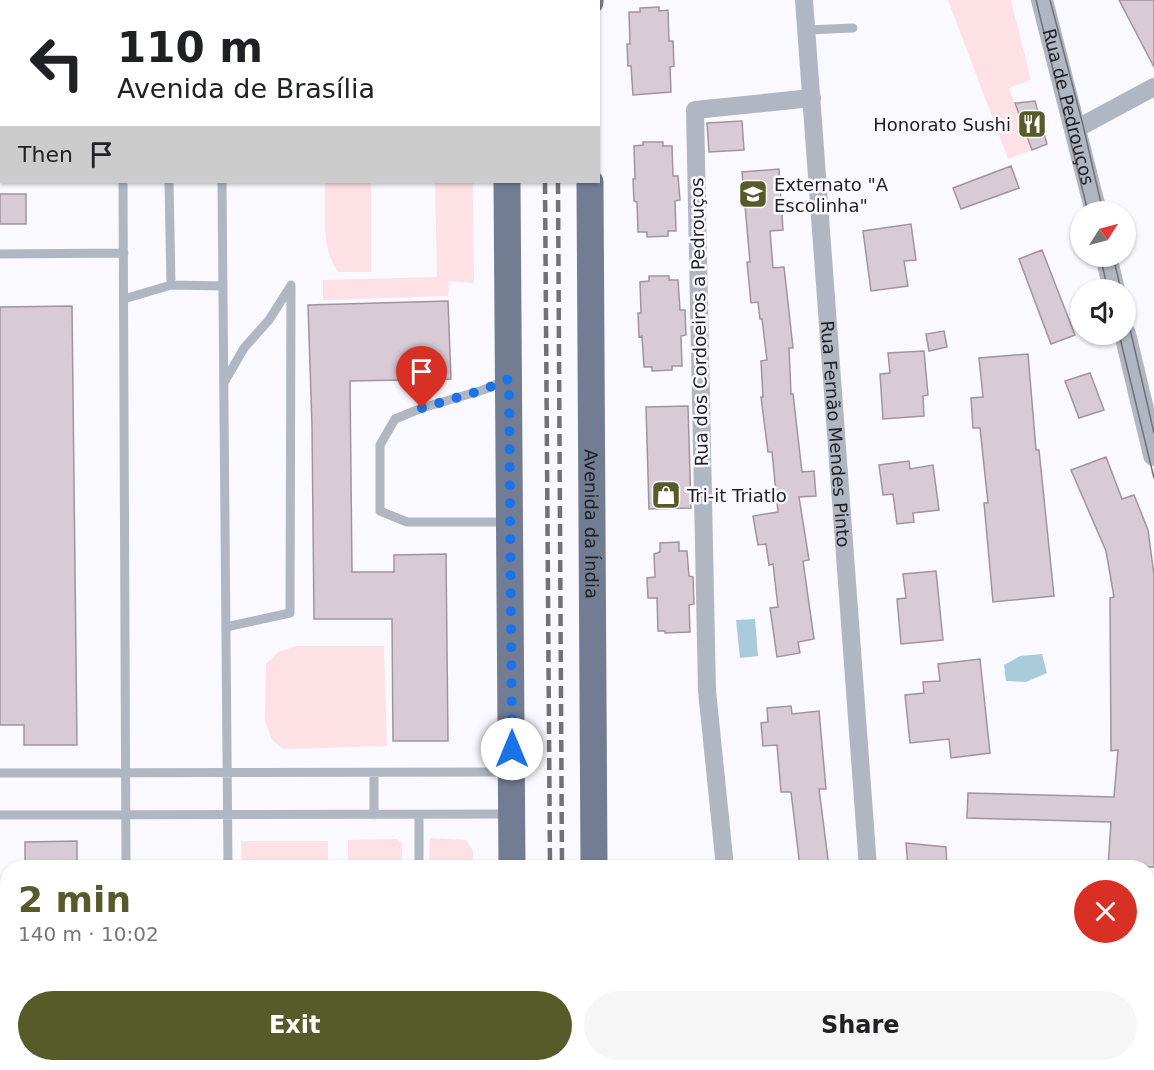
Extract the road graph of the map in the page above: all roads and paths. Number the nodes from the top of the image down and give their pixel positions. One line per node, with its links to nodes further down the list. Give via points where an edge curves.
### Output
1 (804, 0): 4 (street, Rua Fernão Mendes Pinto)
2 (1042, 0): 7 (street, Rua de Pedrouços)
3 (854, 27): 4 (lane)
4 (807, 30): 6 (street, Rua Fernão Mendes Pinto)
5 (1154, 87): 7 (street)
6 (812, 98): 41 (street, Rua dos Cordoeiros a Pedrouços, via 695,110 707,691); 42 (street, Rua Fernão Mendes Pinto)
7 (1076, 129): 13 (street, Rua de Pedrouços)
8 (123, 183): 14 (lane)
9 (169, 183): 16 (lane)
10 (222, 183): 17 (lane)
11 (507, 183): 20 (main road)
12 (590, 183): 40 (main road, Avenida da Índia)
13 (1092, 201)
14 (124, 253): 15 (lane); 18 (lane)
15 (0, 254)
16 (171, 285): 17 (lane); 18 (lane)
17 (223, 286): 21 (lane)
18 (124, 299): 26 (lane)
19 (1128, 345): 22 (street)
20 (509, 379): 23 (main road); 23 (lane, via 395,419 380,446 379,477 380,511 407,522)
21 (224, 382): 24 (lane); 24 (lane, via 291,285 290,613)
22 (1154, 455)
23 (510, 522): 29 (main road)
24 (226, 627): 27 (lane)
25 (0, 772): 26 (lane)
26 (125, 772): 27 (lane); 33 (lane)
27 (228, 772): 28 (lane); 30 (lane)
28 (374, 772): 29 (lane); 34 (lane)
29 (512, 772): 31 (main road)
30 (228, 814): 33 (lane); 34 (lane); 37 (lane)
31 (512, 814): 35 (lane); 39 (main road)
32 (0, 815): 33 (lane)
33 (126, 815): 36 (lane)
34 (374, 815): 35 (lane)
35 (419, 815): 38 (lane)
36 (126, 860)
37 (228, 860)
38 (419, 860)
39 (512, 860)
40 (594, 860)
41 (724, 860)
42 (867, 860)

